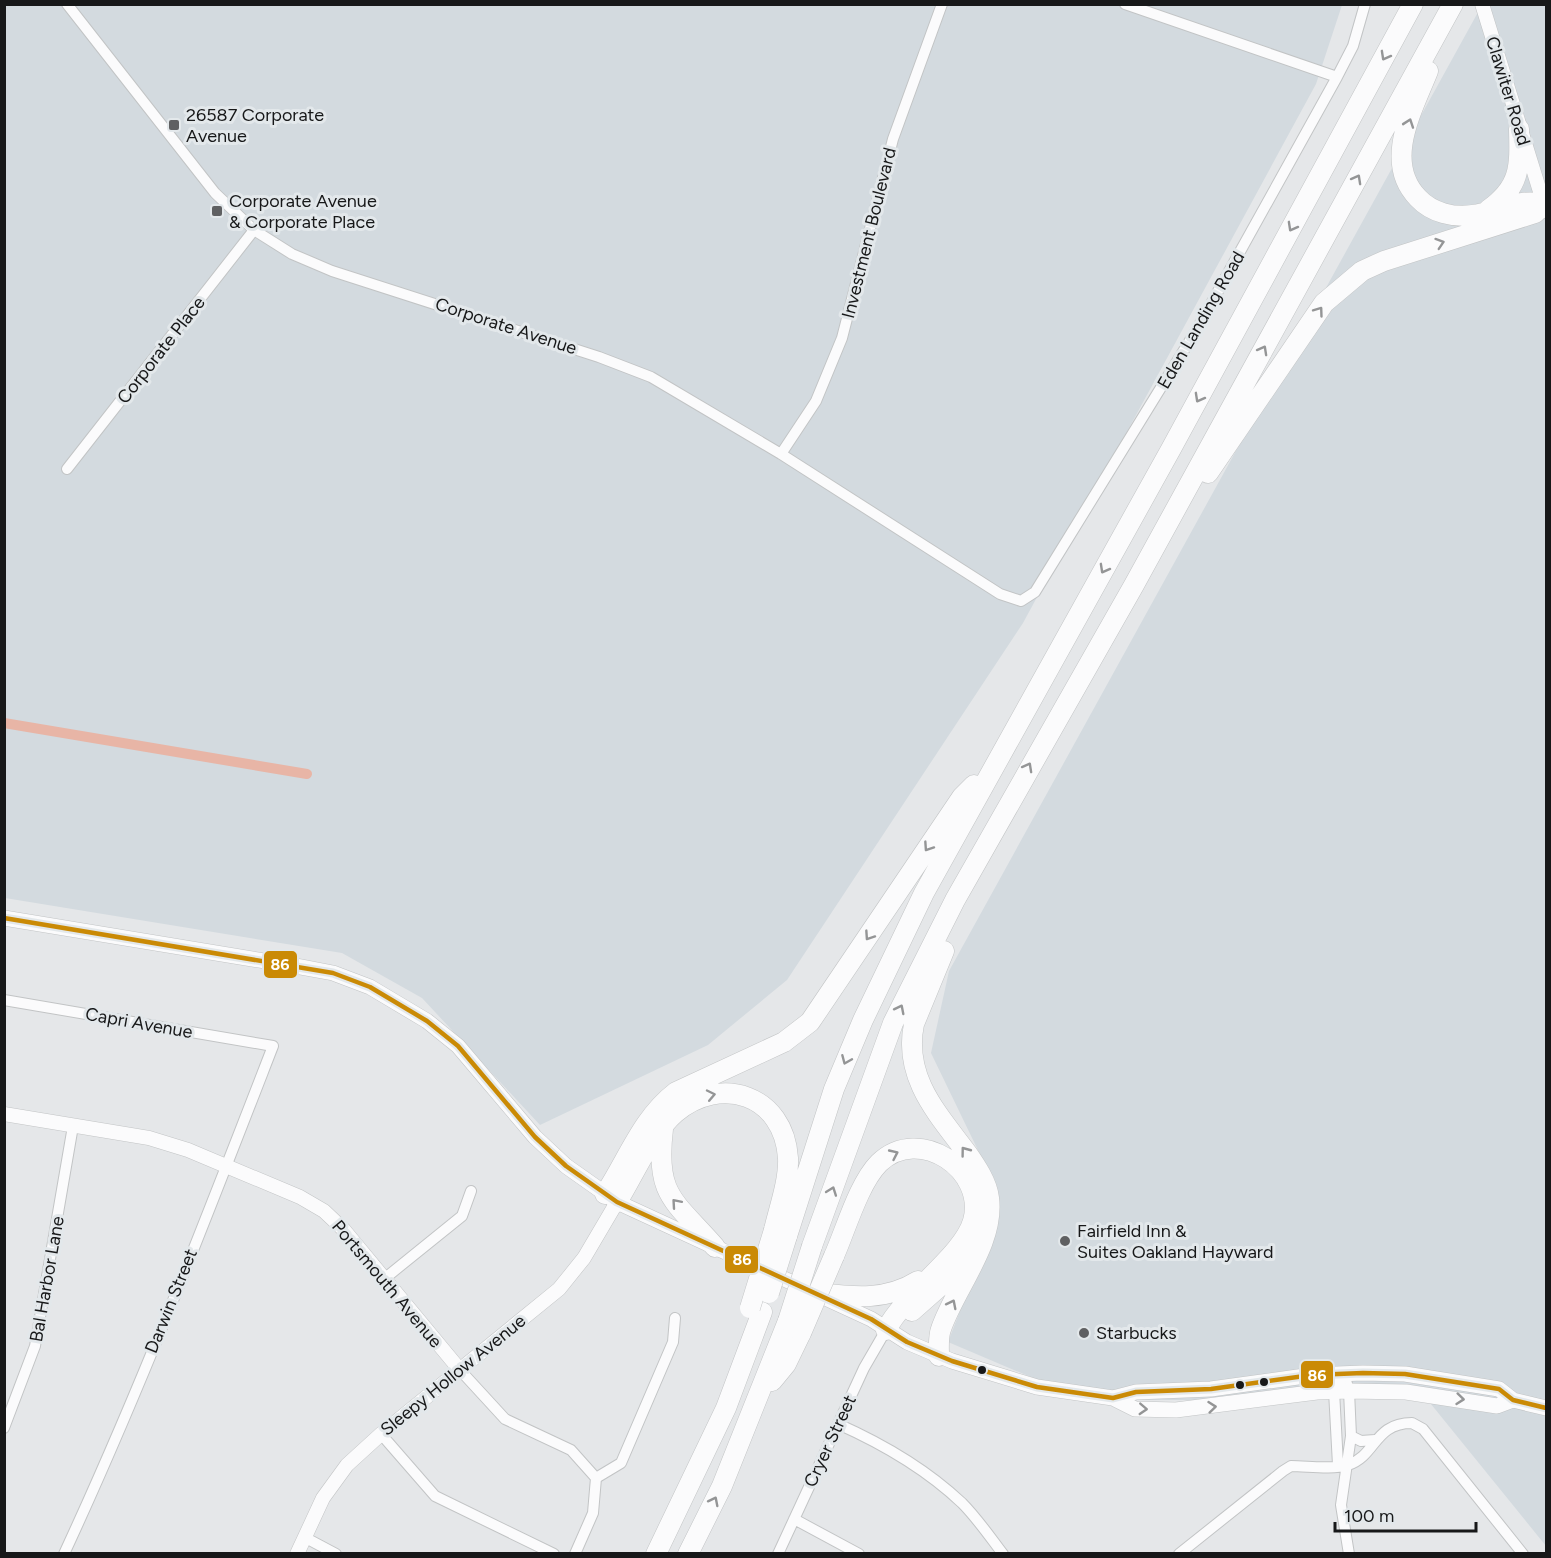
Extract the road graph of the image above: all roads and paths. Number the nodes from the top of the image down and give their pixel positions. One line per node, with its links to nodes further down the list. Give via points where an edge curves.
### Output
1 (67, 4): 12 (street, Corporate Avenue, via 216,193)
2 (942, 4): 13 (street, Investment Boulevard, via 893,139 842,338 816,401)
3 (1125, 4): 8 (street)
4 (1365, 4): 8 (street, Eden Landing Road, via 1353,46)
5 (1413, 4): 17 (highway, one-way to 17, via 997,762 962,797)
6 (1454, 4): 11 (highway, one-way to 6, via 1438,212 1424,204 1409,189 1401,161 1402,144 1415,104); 15 (highway, one-way to 6)
7 (1482, 4): 9 (street, Clawiter Road)
8 (1337, 77): 16 (street, Eden Landing Road, via 1197,329 1035,592 1021,601)
9 (1519, 129): 10 (street, Clawiter Road); 11 (highway, via 1517,177 1505,195)
10 (1546, 206): 11 (highway, via 1528,200); 15 (highway, one-way to 10, via 1155,560 1257,399 1324,303 1340,287 1384,261 1535,213)
11 (1483, 213)
12 (254, 230): 13 (street, Corporate Avenue, via 292,254 332,271 614,361 651,377); 14 (street, Corporate Place)
13 (781, 454): 16 (street, Corporate Avenue)
14 (68, 470)
15 (1134, 585): 18 (highway, one-way to 15, via 976,862 1000,818)
16 (1000, 594)
17 (963, 809): 27 (highway, one-way to 27, via 901,887 810,1022 784,1042 676,1092 661,1104 645,1124); 28 (highway, one-way to 28, via 863,1020)
18 (961, 902): 30 (highway, one-way to 18, via 988,1224 986,1185 922,1093 914,1070 912,1046 914,1024); 35 (highway, one-way to 18, bridge, via 812,1246 893,1023)
19 (4, 918): 27 (main road, via 333,973 370,987 402,1003 458,1046 535,1137 566,1166)
20 (4, 1000): 21 (street, Capri Avenue)
21 (273, 1046): 25 (street, Darwin Street)
22 (4, 1114): 23 (street, Portsmouth Avenue)
23 (73, 1126): 25 (street, Portsmouth Avenue, via 149,1138); 46 (street, Bal Harbor Lane, via 35,1346)
24 (664, 1126): 27 (highway); 28 (highway, one-way to 28, via 689,1103 721,1093 743,1096 775,1116 784,1133 788,1160); 29 (highway, one-way to 24, via 668,1194 660,1165)
25 (226, 1166): 32 (street, Portsmouth Avenue, via 275,1184 324,1211 345,1230); 54 (street, Darwin Street)
26 (471, 1191): 32 (street, via 462,1216)
27 (611, 1198): 29 (main road); 38 (street, Sleepy Hollow Avenue, via 573,1274)
28 (781, 1233): 59 (highway, bridge, via 726,1408)
29 (715, 1247): 33 (main road)
30 (975, 1255): 36 (highway, via 904,1319); 37 (highway, one-way to 30, via 940,1331)
31 (935, 1270): 33 (highway, via 888,1295); 35 (highway, one-way to 31, bridge, via 834,1256 874,1169 886,1157 914,1147 949,1159 965,1176 974,1197 968,1233); 36 (highway, via 895,1313)
32 (384, 1279): 38 (street, Portsmouth Avenue)
33 (807, 1292): 36 (main road, via 871,1319)
34 (675, 1318): 51 (street, via 673,1342 621,1462)
35 (795, 1327): 60 (highway, one-way to 35, via 761,1395 786,1364)
36 (886, 1330): 37 (main road); 44 (street, Cryer Street)
37 (939, 1356): 41 (main road, via 1037,1387)
38 (460, 1370): 48 (street, Sleepy Hollow Avenue); 51 (street, Portsmouth Avenue, via 505,1419 571,1450)
39 (1344, 1373): 40 (street); 41 (main road, via 1211,1389 1136,1392); 42 (main road, via 1405,1374 1499,1389)
40 (1341, 1391): 41 (main road, one-way to 40, via 1135,1410 1176,1410); 42 (main road, one-way to 42, via 1406,1392 1497,1406); 45 (street); 47 (street)
41 (1113, 1398)
42 (1514, 1400): 43 (main road)
43 (1546, 1408)
44 (838, 1424): 52 (street, Cryer Street); 63 (street, via 901,1456 936,1481 964,1505)
45 (1336, 1425): 47 (street); 50 (street)
46 (4, 1428)
47 (1351, 1430): 49 (street, via 1361,1441); 50 (street)
48 (381, 1434): 53 (street, Sleepy Hollow Avenue, via 334,1481); 57 (street, via 435,1496)
49 (1375, 1440): 50 (street, via 1366,1453); 66 (street, via 1390,1427 1402,1423 1423,1429)
50 (1342, 1465): 64 (street, via 1291,1466); 65 (street, via 1341,1505)
51 (596, 1478): 58 (street, via 593,1513)
52 (794, 1519): 61 (street, Cryer Street); 62 (street)
53 (304, 1537): 55 (street, Sleepy Hollow Avenue); 56 (street)
54 (64, 1554)
55 (297, 1554)
56 (336, 1554)
57 (554, 1554)
58 (575, 1554)
59 (656, 1554)
60 (688, 1554)
61 (778, 1554)
62 (859, 1554)
63 (1003, 1554)
64 (1179, 1554)
65 (1348, 1554)
66 (1523, 1554)

